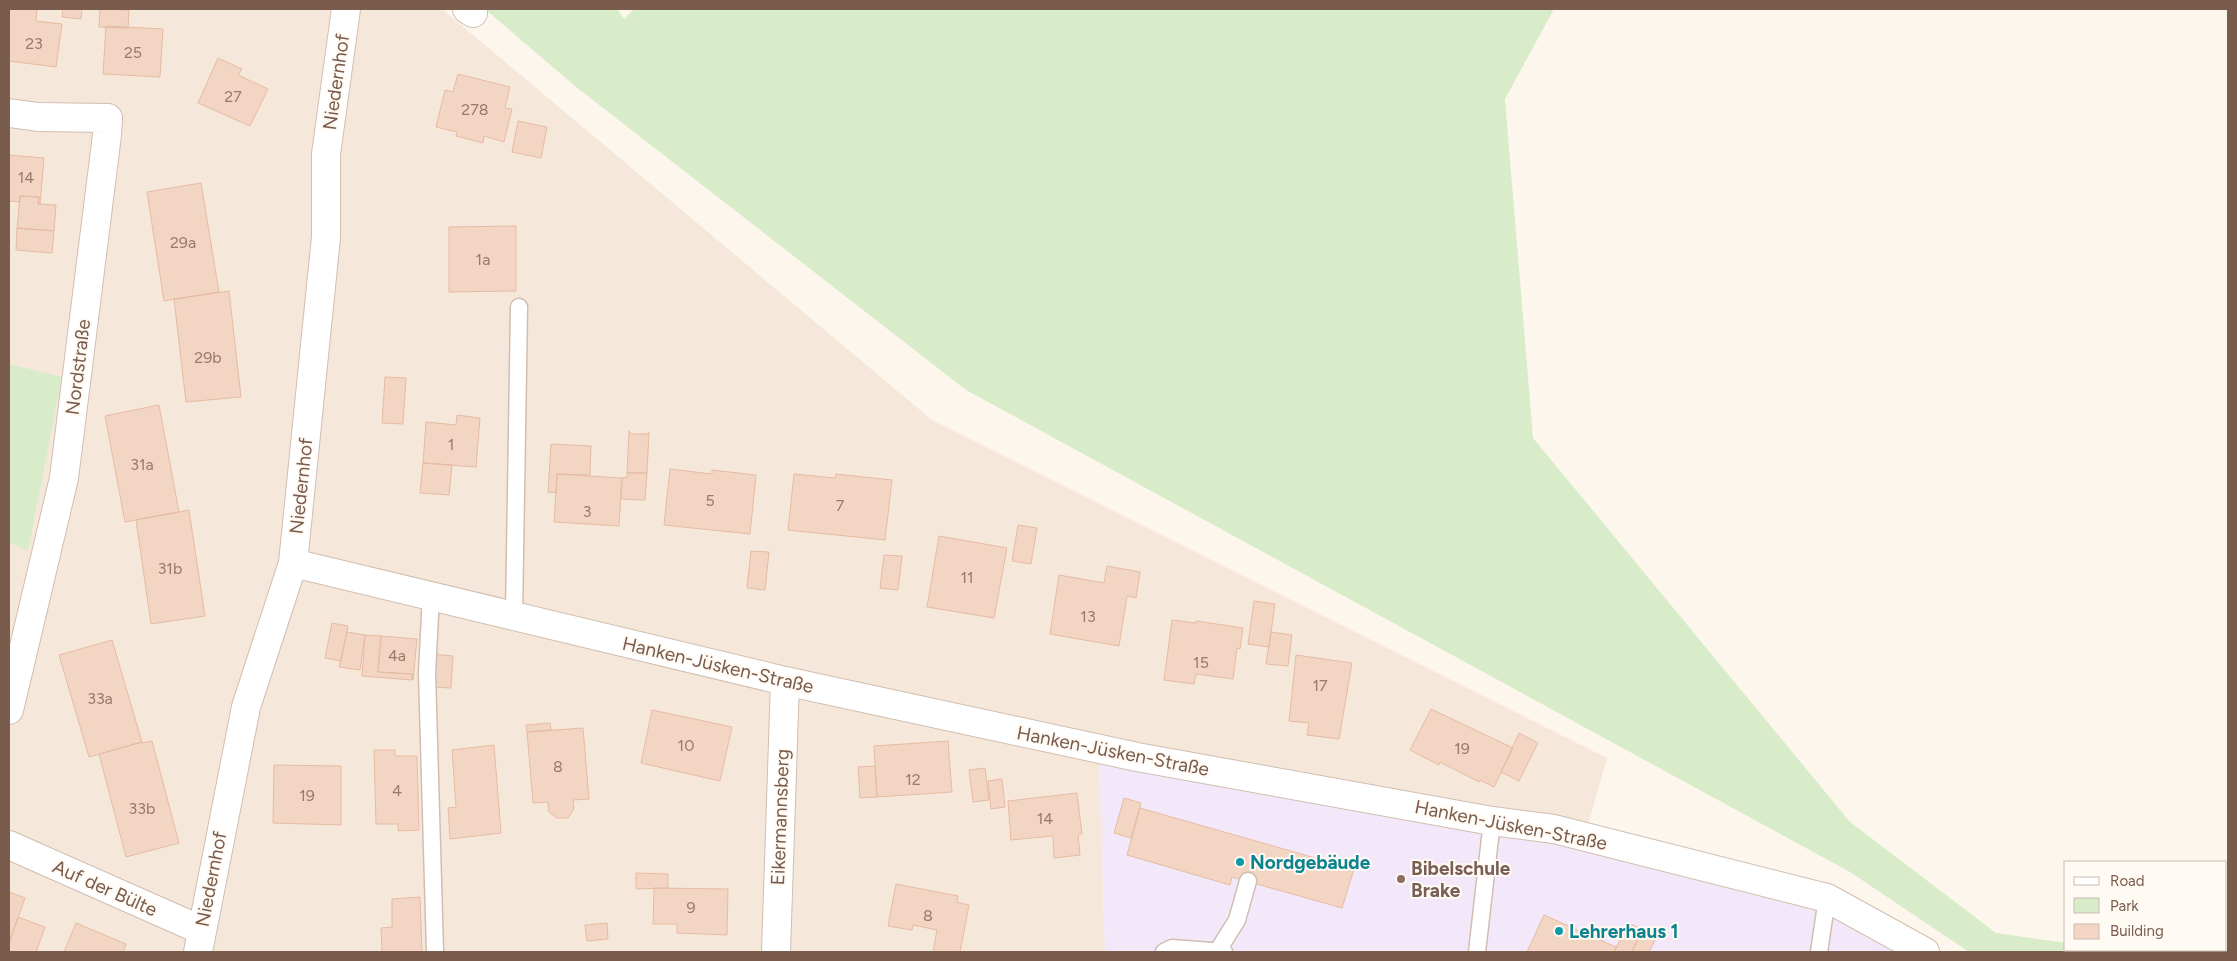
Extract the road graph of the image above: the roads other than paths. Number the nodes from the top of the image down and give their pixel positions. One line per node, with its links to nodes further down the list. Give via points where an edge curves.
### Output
1 (346, 9): 4 (street, Niedernhof, via 326,154 326,237)
2 (9, 113): 8 (street, Nordstraße, via 38,117 108,118 108,135 64,478)
3 (520, 307): 6 (lane)
4 (294, 563): 5 (street, Hanken-Jüsken-Straße); 13 (street, Niedernhof, via 246,707)
5 (431, 596): 6 (street, Hanken-Jüsken-Straße); 14 (lane, via 427,672)
6 (514, 616): 7 (street, Hanken-Jüsken-Straße)
7 (785, 681): 9 (street, Hanken-Jüsken-Straße, via 1137,757); 15 (street, Eikermannsberg)
8 (9, 710)
9 (1492, 821): 12 (street, Hanken-Jüsken-Straße, via 1554,829); 18 (lane)
10 (9, 845): 13 (street, Auf der Bülte)
11 (1248, 881): 17 (lane, via 1237,920)
12 (1827, 898): 19 (lane); 20 (street, Hanken-Jüsken-Straße)
13 (199, 941)
14 (435, 952)
15 (776, 952)
16 (1164, 952): 17 (lane, via 1172,948)
17 (1219, 952)
18 (1477, 952)
19 (1819, 952)
20 (1925, 952)

